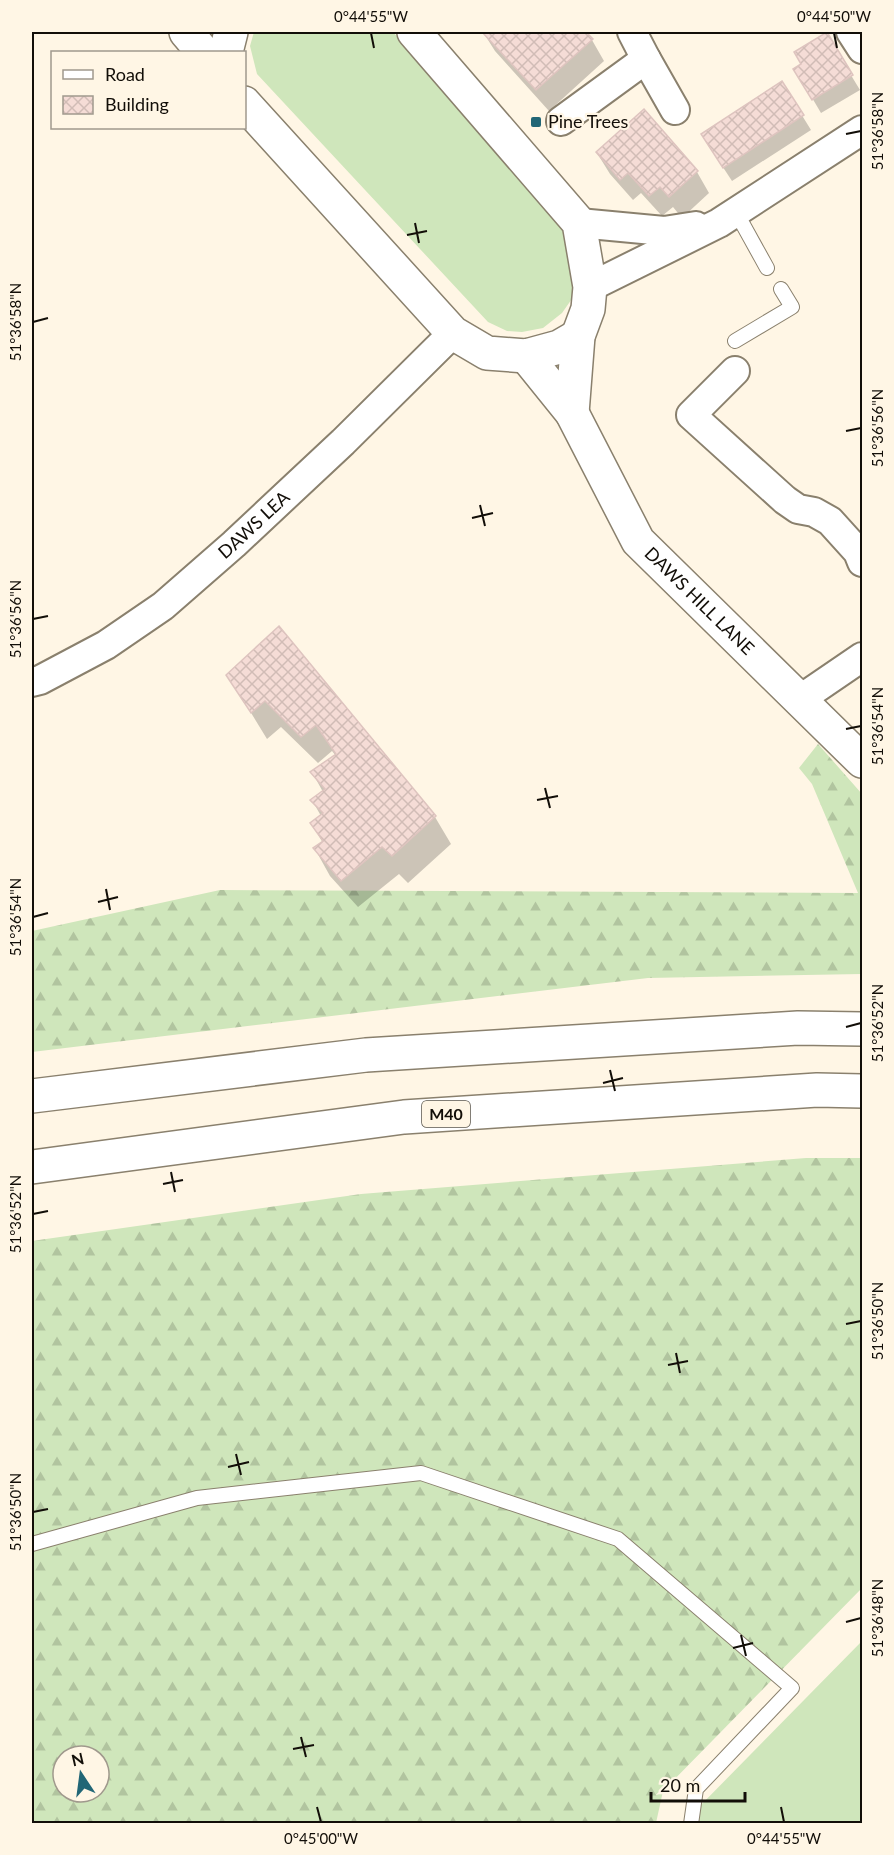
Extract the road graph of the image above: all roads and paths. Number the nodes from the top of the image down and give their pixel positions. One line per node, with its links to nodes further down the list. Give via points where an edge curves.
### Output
1 (186, 32): 7 (main road)
2 (231, 32): 8 (main road)
3 (414, 32): 15 (main road)
4 (632, 32): 9 (street)
5 (851, 32): 6 (street)
6 (862, 49)
7 (202, 51)
8 (226, 51)
9 (646, 58): 11 (street); 12 (street)
10 (246, 105): 19 (main road)
11 (675, 110)
12 (561, 121)
13 (862, 130): 14 (street)
14 (728, 217): 15 (street, via 664,231); 16 (lane); 17 (street)
15 (579, 223): 17 (main road)
16 (767, 268)
17 (590, 287): 20 (main road, via 588,309)
18 (781, 289): 21 (lane, via 792,307)
19 (453, 333): 22 (main road, via 487,353); 27 (street, DAWS LEA, via 343,442 163,606 106,645)
20 (578, 336): 22 (main road, via 559,347); 24 (main road)
21 (735, 341)
22 (526, 356): 24 (main road, DAWS HILL LANE)
23 (735, 371): 25 (street, via 691,415 785,500 831,521)
24 (572, 412): 28 (main road, DAWS HILL LANE, via 638,541)
25 (862, 562)
26 (862, 657): 28 (street)
27 (32, 682)
28 (799, 700): 29 (main road, DAWS HILL LANE)
29 (862, 761)
30 (862, 1029): 32 (main road, via 798,1028 366,1055)
31 (862, 1091): 33 (main road, M40, via 817,1090 404,1117)
32 (32, 1096)
33 (32, 1167)
34 (32, 1544): 35 (lane, via 197,1498 421,1473 618,1539 792,1688 696,1789)
35 (691, 1824)

